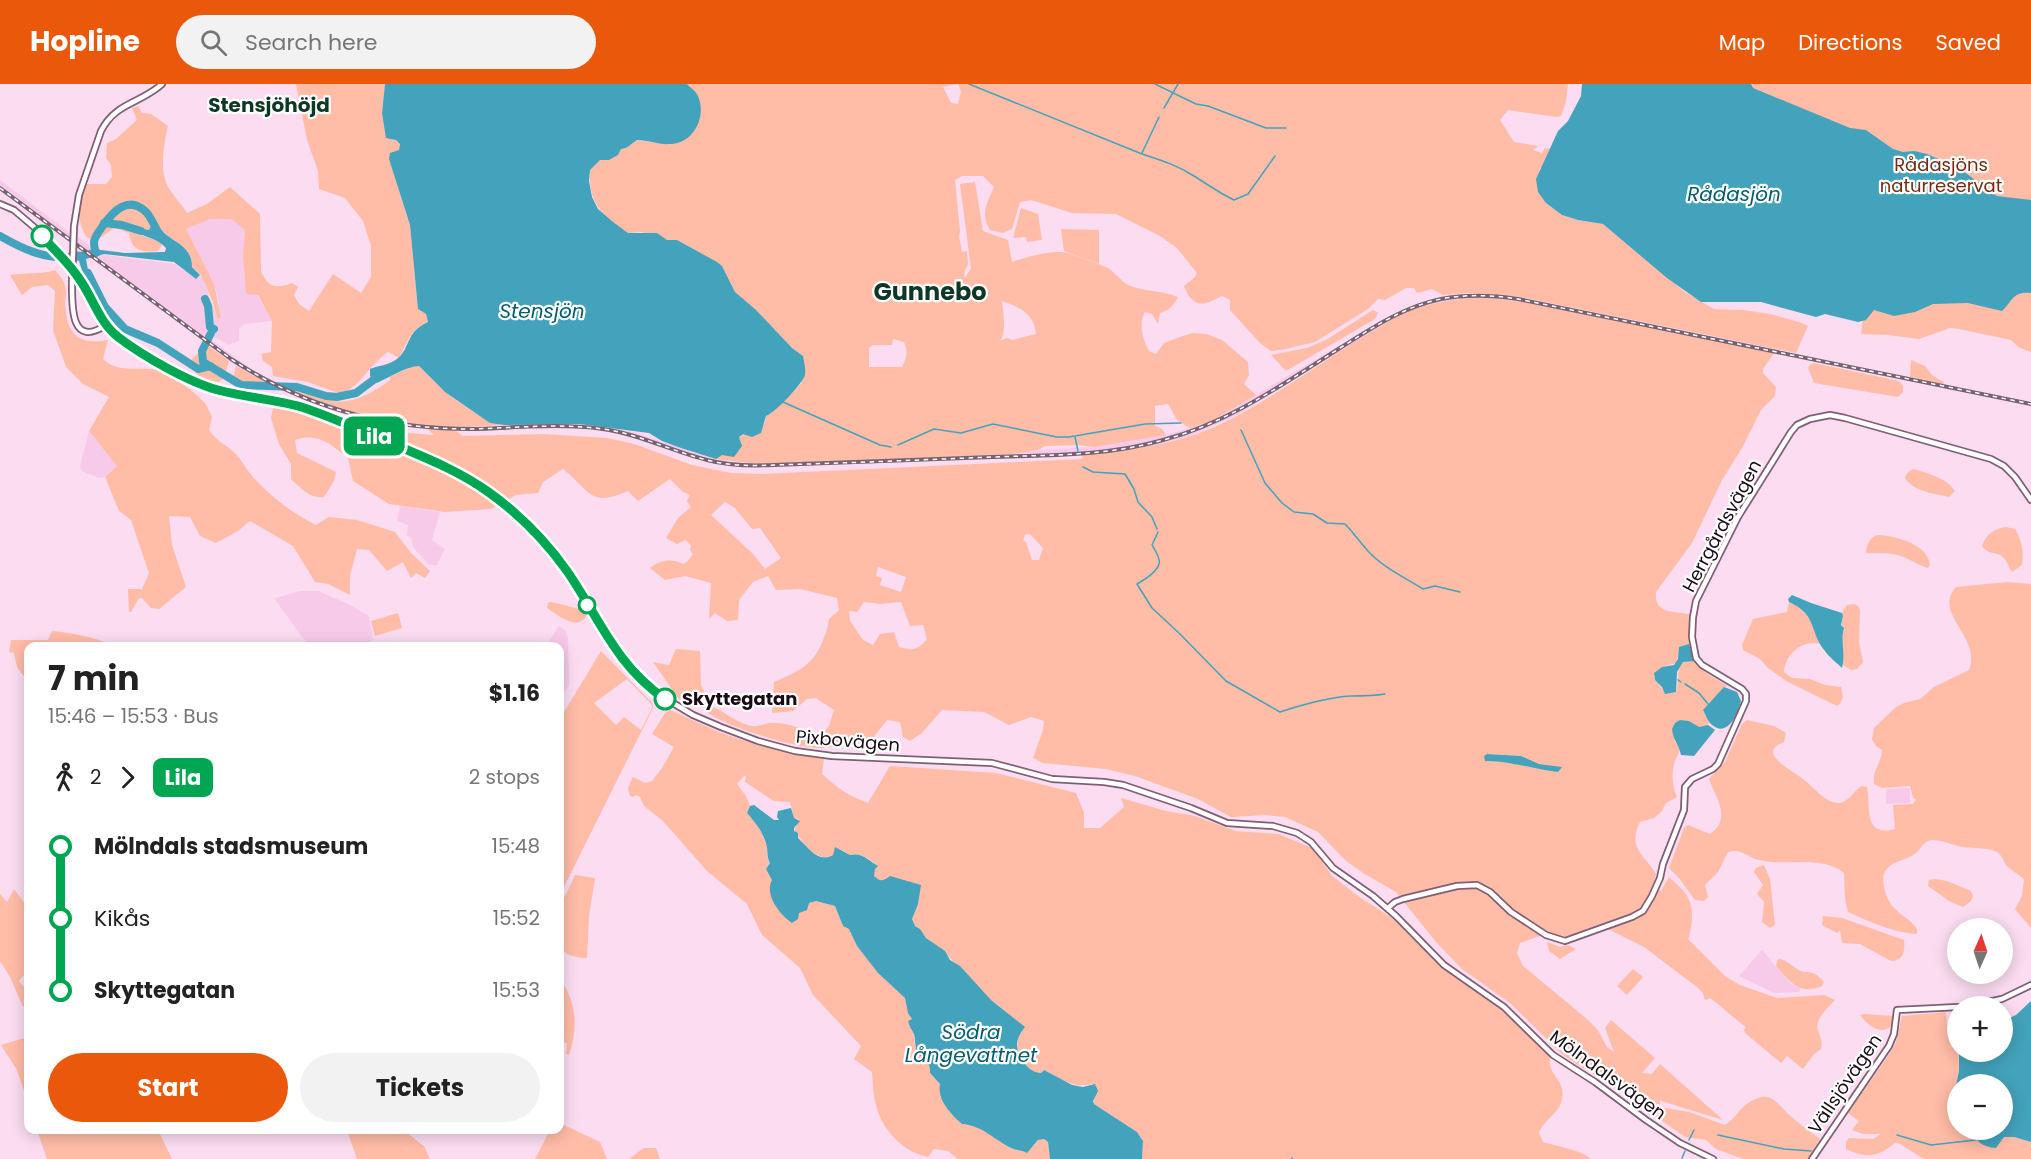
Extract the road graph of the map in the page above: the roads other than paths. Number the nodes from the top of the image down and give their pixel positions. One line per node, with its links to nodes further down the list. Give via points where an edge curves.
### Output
1 (162, 84): 3 (street, bridge, via 106,121 79,195 74,226 74,318 82,331 93,333)
2 (0, 206): 3 (street, Pixbovägen, via 24,218 58,254 80,280)
3 (106, 325): 5 (street, Pixbovägen, via 137,350 201,384 309,410 434,461 485,489 546,544 632,670 665,699 721,727 808,753 992,763 1052,779 1112,783 1173,801 1227,823 1277,827 1305,838 1333,868)
4 (2031, 500): 5 (street, Herrgårdsvägen, via 2019,481 1998,463 1982,456 1830,415 1797,425 1738,517 1696,601 1693,651 1708,670 1742,689 1746,701 1718,764 1685,787 1684,810 1660,878 1642,911 1565,941 1546,935 1477,885 1403,899)
5 (1388, 908): 9 (street, Mölndalsvägen, via 1444,965 1504,1007 1553,1055 1673,1138)
6 (2031, 985): 7 (street)
7 (2008, 996)
8 (1947, 1008): 10 (street, Vällsjövägen, via 1897,1010 1889,1046)
9 (1713, 1159)
10 (1812, 1159)

